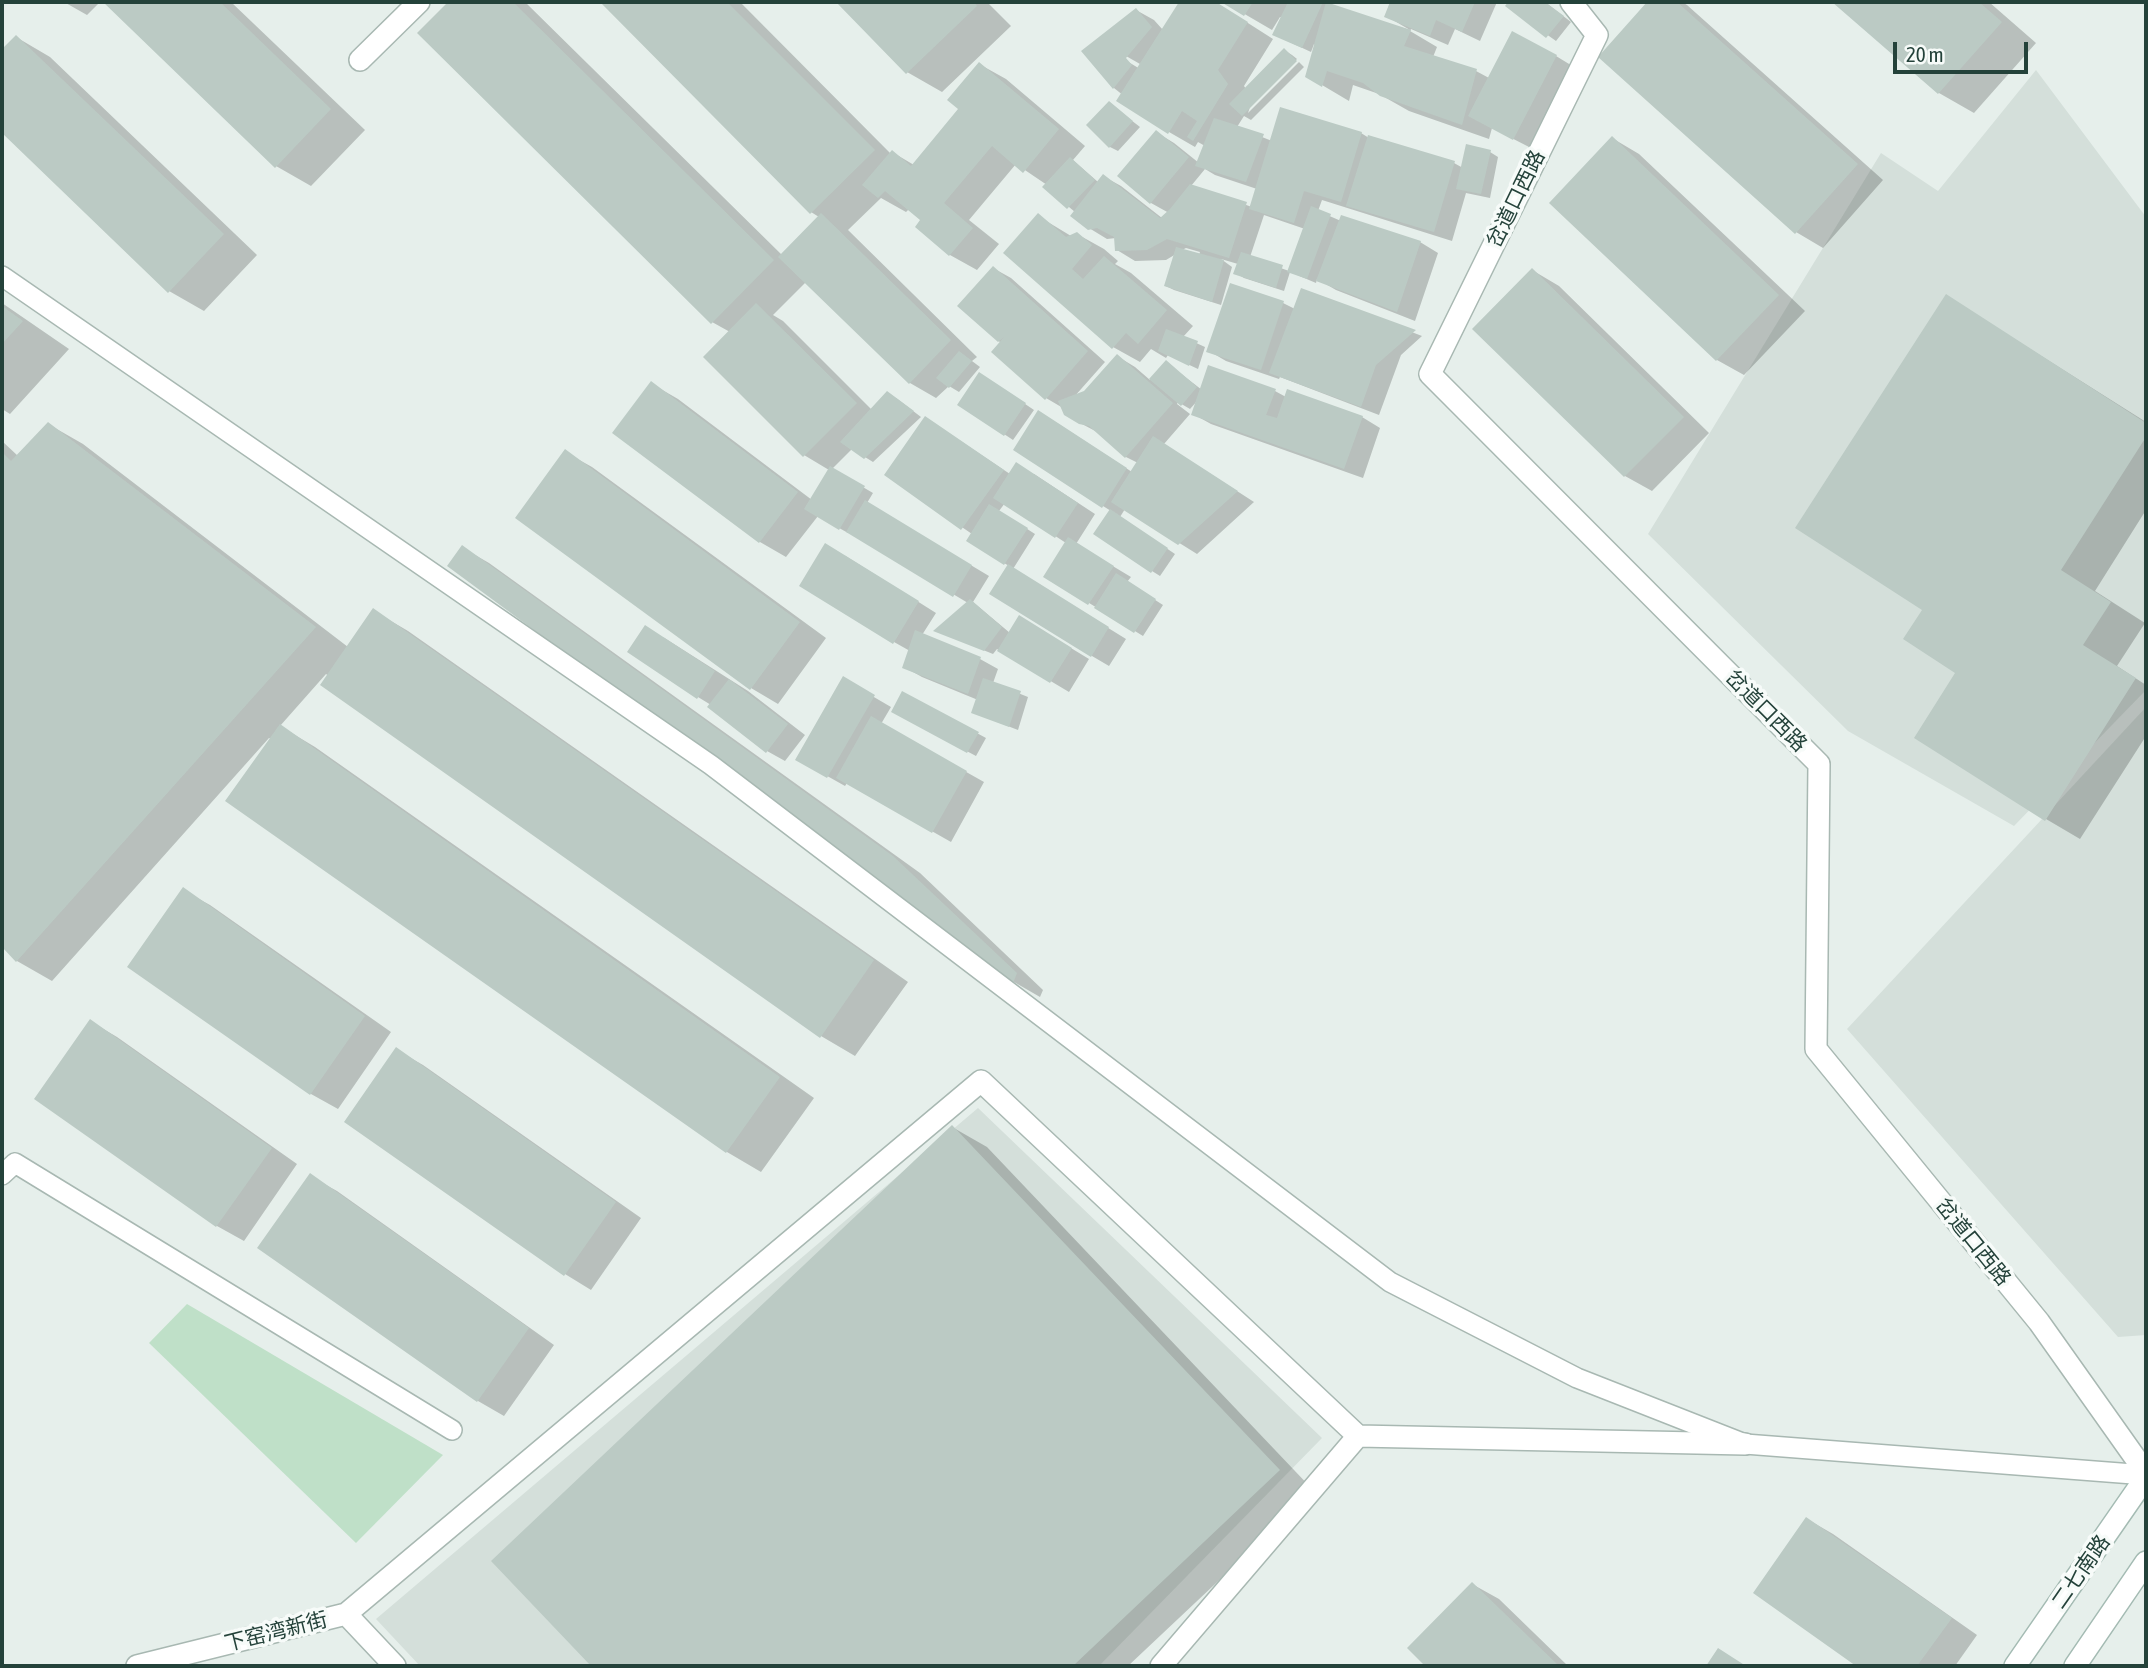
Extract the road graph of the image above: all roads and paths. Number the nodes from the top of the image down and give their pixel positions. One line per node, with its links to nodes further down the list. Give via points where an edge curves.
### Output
1 (419, 2): 3 (street)
2 (1571, 2): 9 (street, 岔道口西路, via 1597,35 1430,374 1819,764 1816,1049 2039,1322)
3 (360, 60)
4 (2, 276): 8 (lane, via 711,765 1390,1282 1577,1378)
5 (2, 1175): 6 (lane, via 15,1163)
6 (452, 1430)
7 (1358, 1436): 8 (street); 11 (street, via 981,1081); 14 (street)
8 (1745, 1444): 9 (lane)
9 (2146, 1475): 15 (street, 二七南路)
10 (2146, 1562): 16 (street)
11 (346, 1614): 12 (street, 下窑湾新街); 13 (street, 下窑湾新街)
12 (137, 1666)
13 (396, 1666)
14 (1161, 1666)
15 (2015, 1666)
16 (2075, 1666)

